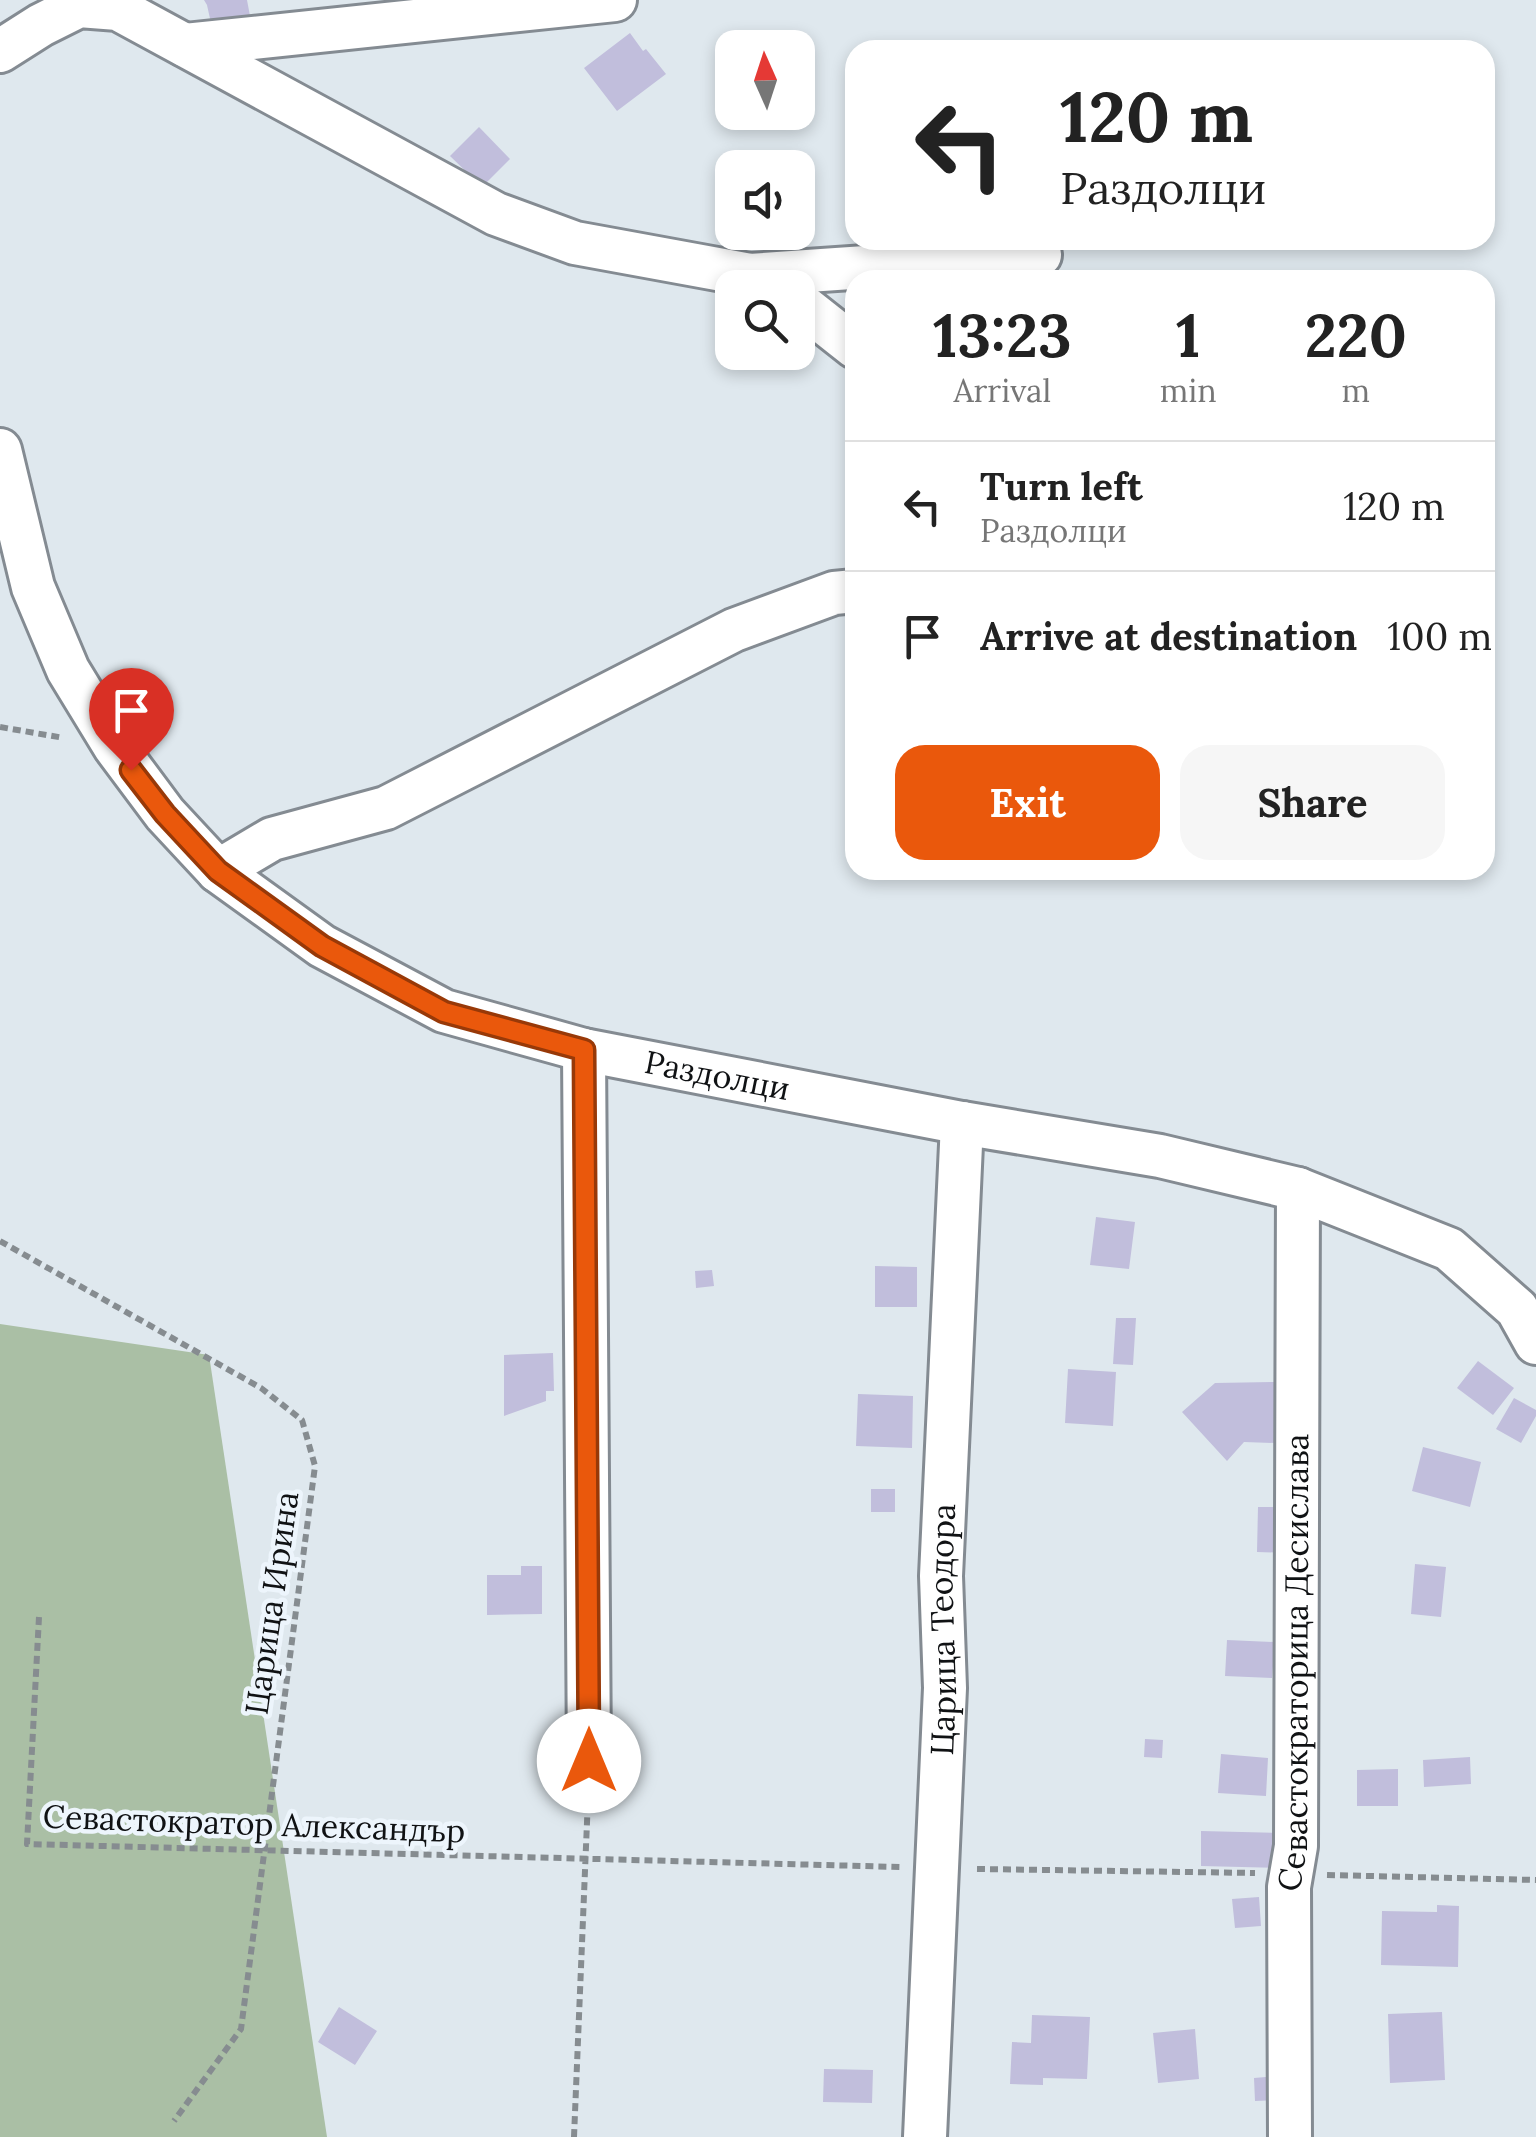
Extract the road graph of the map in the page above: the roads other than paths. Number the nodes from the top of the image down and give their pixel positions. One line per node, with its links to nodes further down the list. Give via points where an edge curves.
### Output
1 (615, 0): 2 (street)
2 (185, 45): 3 (street, via 118,8 78,6); 6 (street, via 496,214 575,243)
3 (0, 51)
4 (1040, 254): 5 (street)
5 (875, 270)
6 (715, 272)
7 (845, 273): 8 (street)
8 (815, 276)
9 (815, 315): 10 (street)
10 (845, 339)
11 (0, 450): 13 (street, Раздолци, via 32,587 68,670 114,747)
12 (845, 592): 13 (street, via 734,630 386,808 272,838)
13 (218, 871): 14 (street, Раздолци, via 322,946 444,1012)
14 (584, 1050): 15 (street, Раздолци); 18 (street)
15 (962, 1124): 16 (street, Раздолци, via 1160,1156); 19 (street, Царица Теодора)
16 (1298, 1189): 17 (street, Раздолци, via 1448,1249 1517,1310); 20 (street, Севастократорица Десислава)
17 (1536, 1343)
18 (589, 1761)
19 (925, 2137)
20 (1290, 2137)

